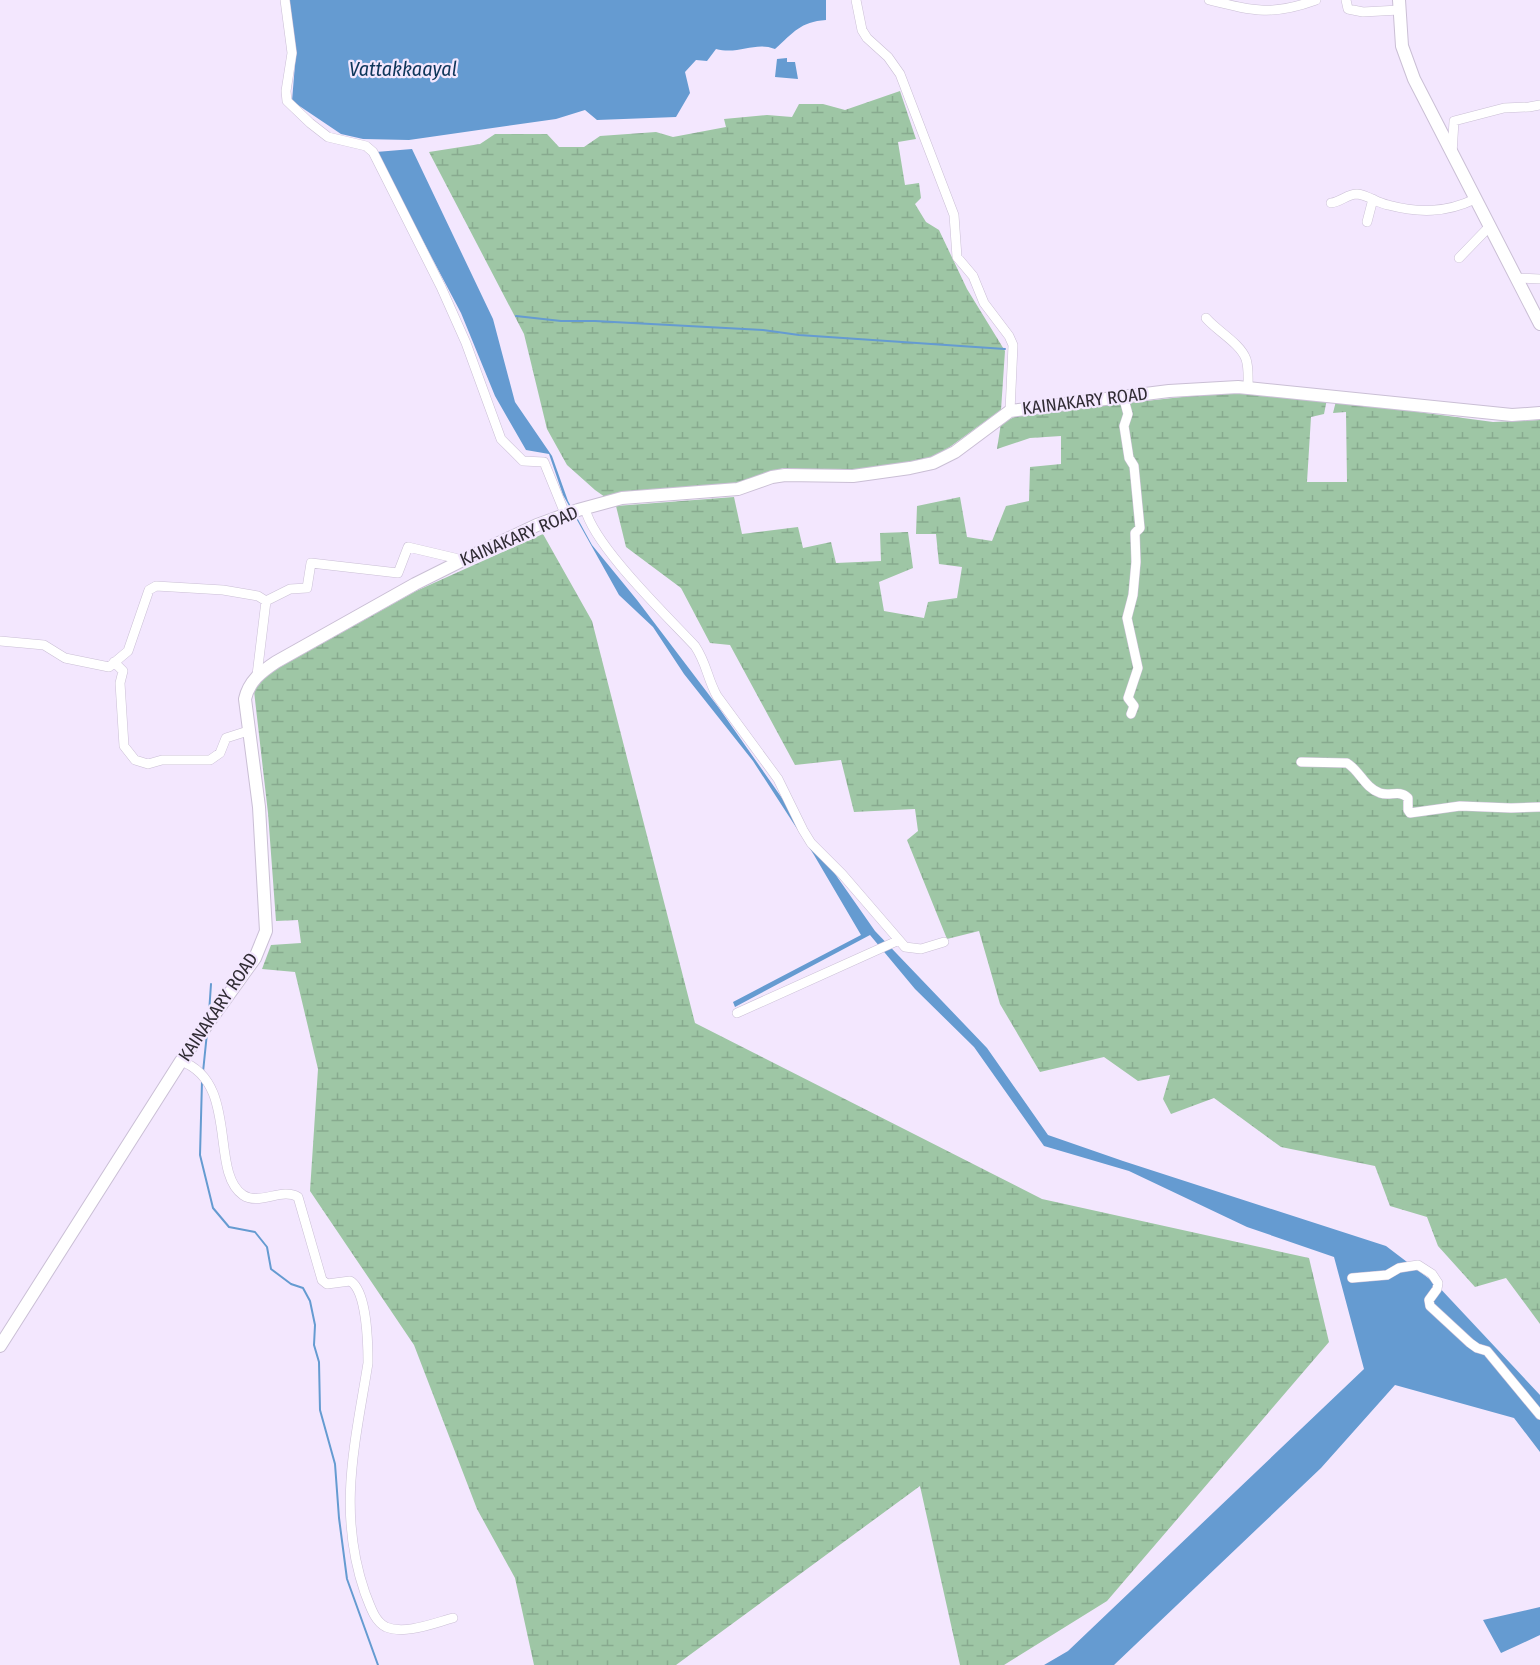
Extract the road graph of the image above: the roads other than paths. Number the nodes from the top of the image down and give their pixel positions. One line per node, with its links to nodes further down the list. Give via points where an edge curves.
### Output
1 (285, 0): 23 (street, via 292,53 287,101 328,137 366,146 373,153 466,343 501,440 523,461 544,462)
2 (856, 0): 21 (street, via 862,30 903,79 954,215 957,257 973,276 984,303 1013,345)
3 (1209, 0): 4 (street, via 1252,10 1277,11)
4 (1316, 0)
5 (1346, 0): 6 (street, via 1348,9 1363,12)
6 (1399, 5): 8 (main road, via 1402,46)
7 (1540, 105): 8 (street, via 1504,108 1454,121)
8 (1452, 155): 10 (main road)
9 (1373, 199): 10 (street, via 1388,205 1431,210 1457,207); 11 (street, via 1354,194); 12 (street)
10 (1474, 199): 13 (main road)
11 (1331, 203)
12 (1367, 222)
13 (1489, 227): 14 (street); 15 (main road)
14 (1459, 258)
15 (1516, 278): 16 (street); 18 (main road)
16 (1540, 279)
17 (1206, 318): 19 (street, via 1246,358)
18 (1540, 324)
19 (1248, 388): 20 (main road, KAINAKARY ROAD); 22 (main road, KAINAKARY ROAD, via 1512,414)
20 (1123, 396): 21 (main road, KAINAKARY ROAD); 29 (street, via 1128,417 1124,426 1128,459 1134,467 1140,528 1135,533 1136,562 1127,618 1138,668 1128,698 1134,706)
21 (1010, 411): 23 (main road, KAINAKARY ROAD, via 955,452 933,463 853,476 785,475 738,489 622,498)
22 (1540, 413)
23 (574, 512): 24 (main road, KAINAKARY ROAD); 33 (street, via 590,522 622,567 695,646 704,659 717,696 778,778 811,843)
24 (463, 560): 25 (street, via 408,547 398,573 311,563 307,588 290,589); 28 (main road, KAINAKARY ROAD)
25 (266, 601): 27 (street, via 223,590 156,586 149,591 128,651); 28 (street)
26 (0, 641): 27 (street, via 44,645 65,658 108,667)
27 (114, 662): 30 (street, via 123,671 120,683 124,746 135,760 148,764 162,760 210,760 220,753 226,738)
28 (256, 675): 30 (main road, KAINAKARY ROAD, via 245,699)
29 (1131, 714)
30 (248, 731): 36 (main road, KAINAKARY ROAD, via 259,807 266,931 255,958)
31 (1301, 762): 32 (street, via 1350,764 1381,794 1405,795 1410,813 1460,806)
32 (1540, 807)
33 (897, 941): 34 (street, via 913,950); 35 (street)
34 (944, 942)
35 (737, 1013)
36 (182, 1060): 38 (main road, KAINAKARY ROAD); 40 (street, via 195,1069 214,1096 233,1185 249,1198 290,1194 298,1197 322,1280 327,1284 352,1281 360,1298 366,1318 368,1363 350,1472 350,1514 356,1563 372,1610 383,1625 396,1629)
37 (1352, 1278): 39 (street, via 1387,1275 1418,1264 1430,1272 1438,1283 1430,1306 1470,1343 1487,1351)
38 (0, 1346)
39 (1540, 1415)
40 (453, 1618)

